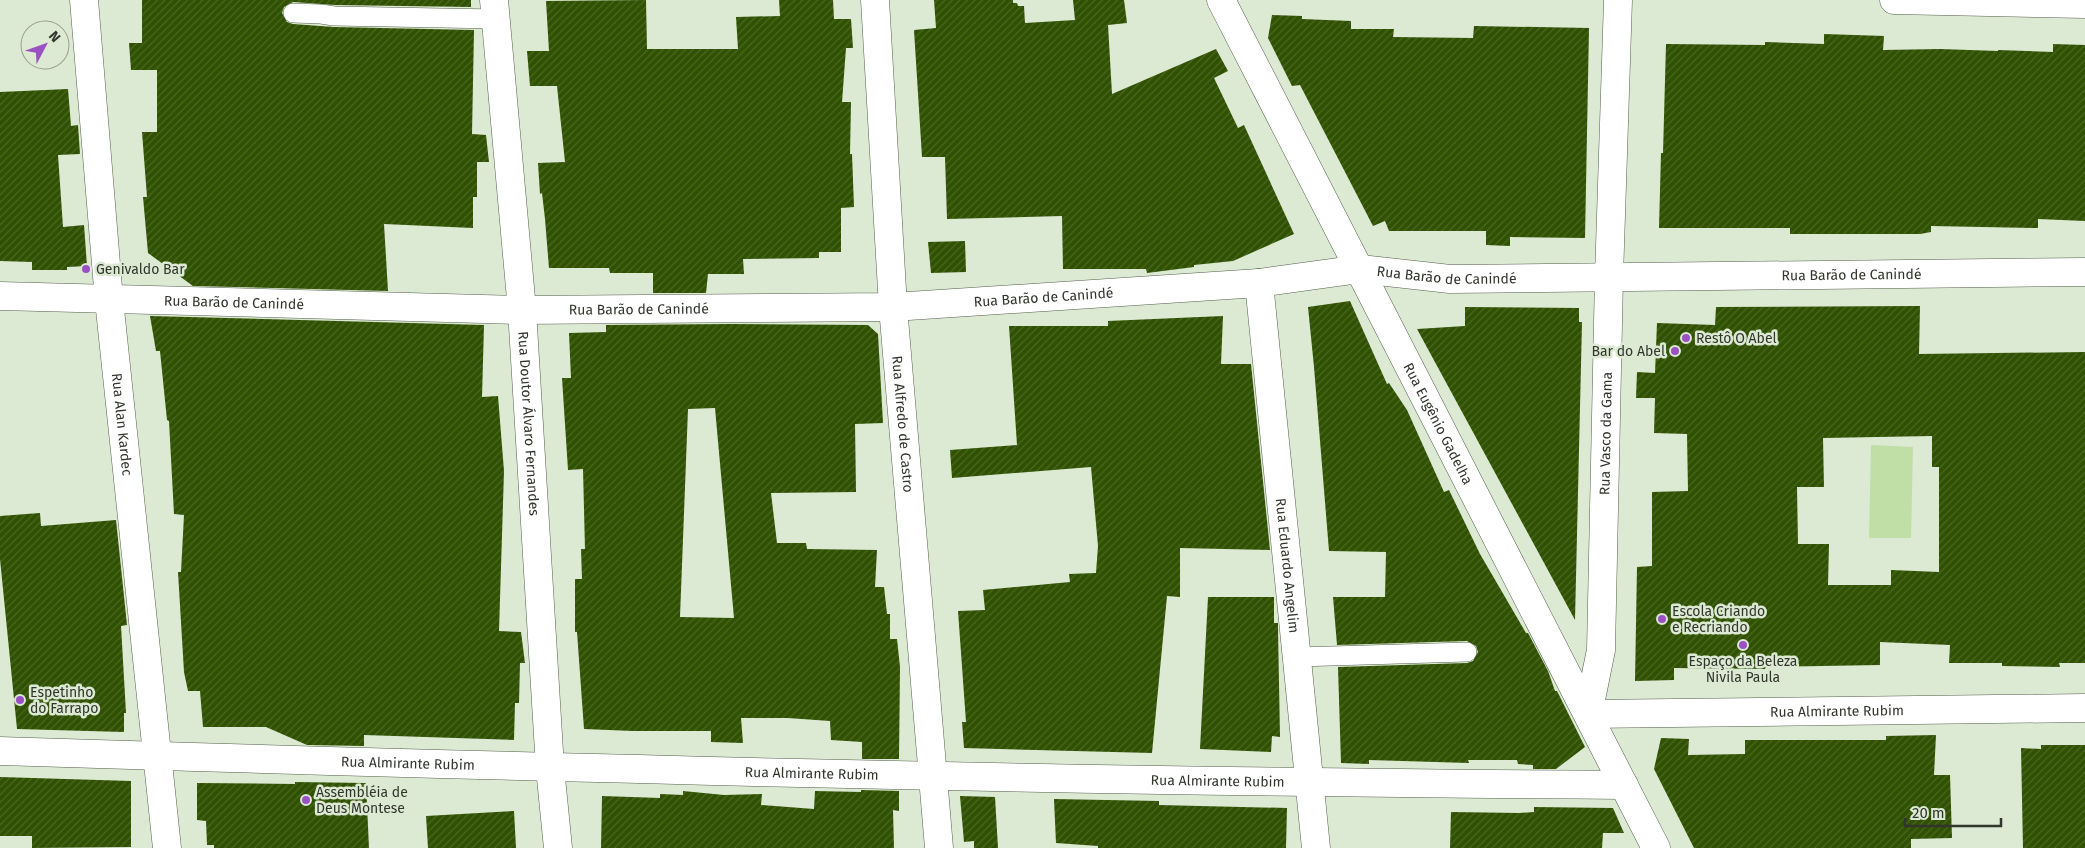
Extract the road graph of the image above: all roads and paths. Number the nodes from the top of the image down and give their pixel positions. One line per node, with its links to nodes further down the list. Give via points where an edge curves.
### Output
1 (84, 0): 14 (street, Rua Alan Kardec)
2 (875, 0): 15 (street, Rua Alfredo de Castro)
3 (1222, 0): 9 (street, Rua Eugênio Gadelha)
4 (1618, 0): 11 (street, Rua Vasco da Gama)
5 (1894, 0): 6 (street)
6 (2085, 4)
7 (495, 10): 8 (lane, via 334,16); 16 (street, Rua Doutor Álvaro Fernandes)
8 (293, 14)
9 (1360, 269): 11 (street, Rua Barão de Canindé, via 1450,279); 12 (street, Rua Barão de Canindé); 20 (street, Rua Eugênio Gadelha)
10 (2085, 272): 11 (street, Rua Barão de Canindé)
11 (1609, 277): 20 (street, Rua Vasco da Gama, via 1601,650)
12 (1259, 284): 15 (street, Rua Barão de Canindé); 18 (street, Rua Eduardo Angelim)
13 (0, 296): 14 (street, Rua Barão de Canindé)
14 (109, 300): 16 (street, Rua Barão de Canindé); 22 (street, Rua Alan Kardec)
15 (893, 307): 16 (street, Rua Barão de Canindé); 24 (street, Rua Alfredo de Castro)
16 (522, 310): 23 (street, Rua Doutor Álvaro Fernandes)
17 (1467, 652): 18 (lane)
18 (1297, 657): 25 (street, Rua Eduardo Angelim)
19 (2085, 708): 20 (street, Rua Almirante Rubim)
20 (1588, 714): 26 (street, Rua Eugênio Gadelha)
21 (0, 751): 22 (street, Rua Almirante Rubim)
22 (158, 756): 23 (street, Rua Almirante Rubim); 27 (street, Rua Alan Kardec)
23 (550, 768): 24 (street, Rua Almirante Rubim); 28 (street, Rua Doutor Álvaro Fernandes)
24 (933, 775): 25 (street, Rua Almirante Rubim); 29 (street, Rua Alfredo de Castro)
25 (1310, 783): 26 (street, Rua Almirante Rubim); 30 (street, Rua Eduardo Angelim)
26 (1624, 785): 31 (street, Rua Eugênio Gadelha)
27 (167, 848)
28 (558, 848)
29 (939, 848)
30 (1316, 848)
31 (1656, 848)

